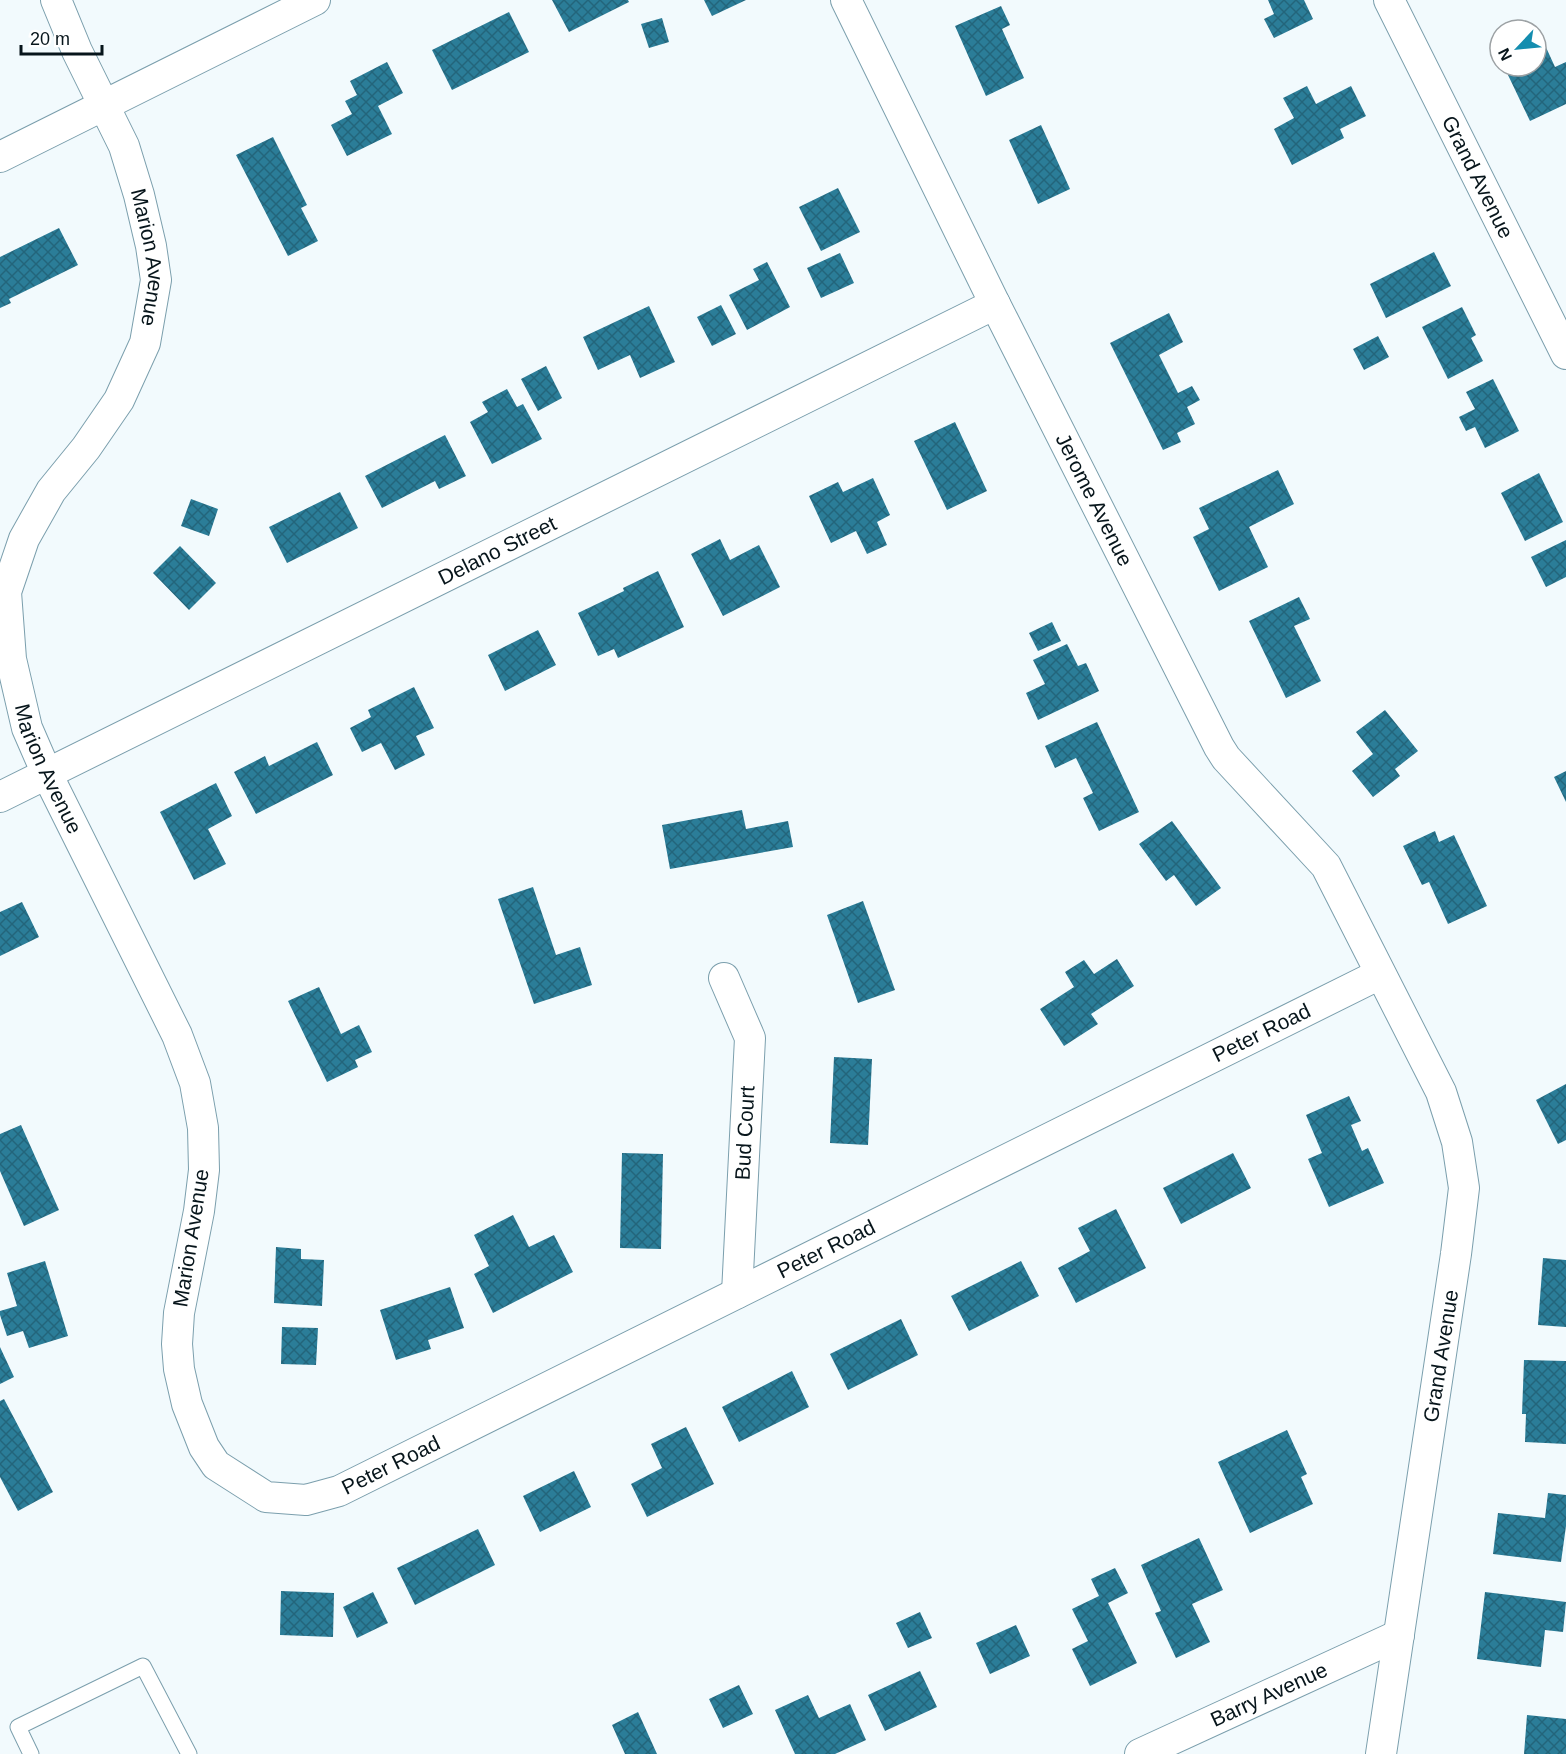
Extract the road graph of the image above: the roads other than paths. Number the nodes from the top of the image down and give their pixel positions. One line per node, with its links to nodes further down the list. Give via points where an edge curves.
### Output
1 (56, 0): 5 (street, Marion Avenue, via 76,51)
2 (315, 0): 5 (street)
3 (846, 0): 7 (street, Jerome Avenue)
4 (1389, 0): 8 (street, Grand Avenue)
5 (105, 104): 6 (street); 9 (street, Marion Avenue, via 124,146 139,195 156,280 145,343 119,400 51,491 24,538 6,592 11,659 27,728)
6 (0, 157)
7 (995, 304): 9 (street, Delano Street); 11 (street, Jerome Avenue, via 1219,747 1326,866)
8 (1566, 354)
9 (47, 774): 10 (street, Delano Street); 14 (street, Marion Avenue, via 177,1035 195,1083 203,1128 204,1170 179,1313 179,1369 187,1404 204,1447 216,1464)
10 (0, 797)
11 (1380, 974): 13 (street, Peter Road); 15 (street, Grand Avenue, via 1441,1092 1457,1142 1464,1188)
12 (724, 978): 13 (street, Bud Court, via 750,1038)
13 (737, 1293): 14 (street, Peter Road, via 339,1491 306,1500)
14 (266, 1497)
15 (1399, 1635): 18 (street, Barry Avenue); 19 (street, Grand Avenue)
16 (31, 1754): 17 (lane, via 18,1727 142,1666)
17 (189, 1754)
18 (1140, 1754)
19 (1381, 1754)

